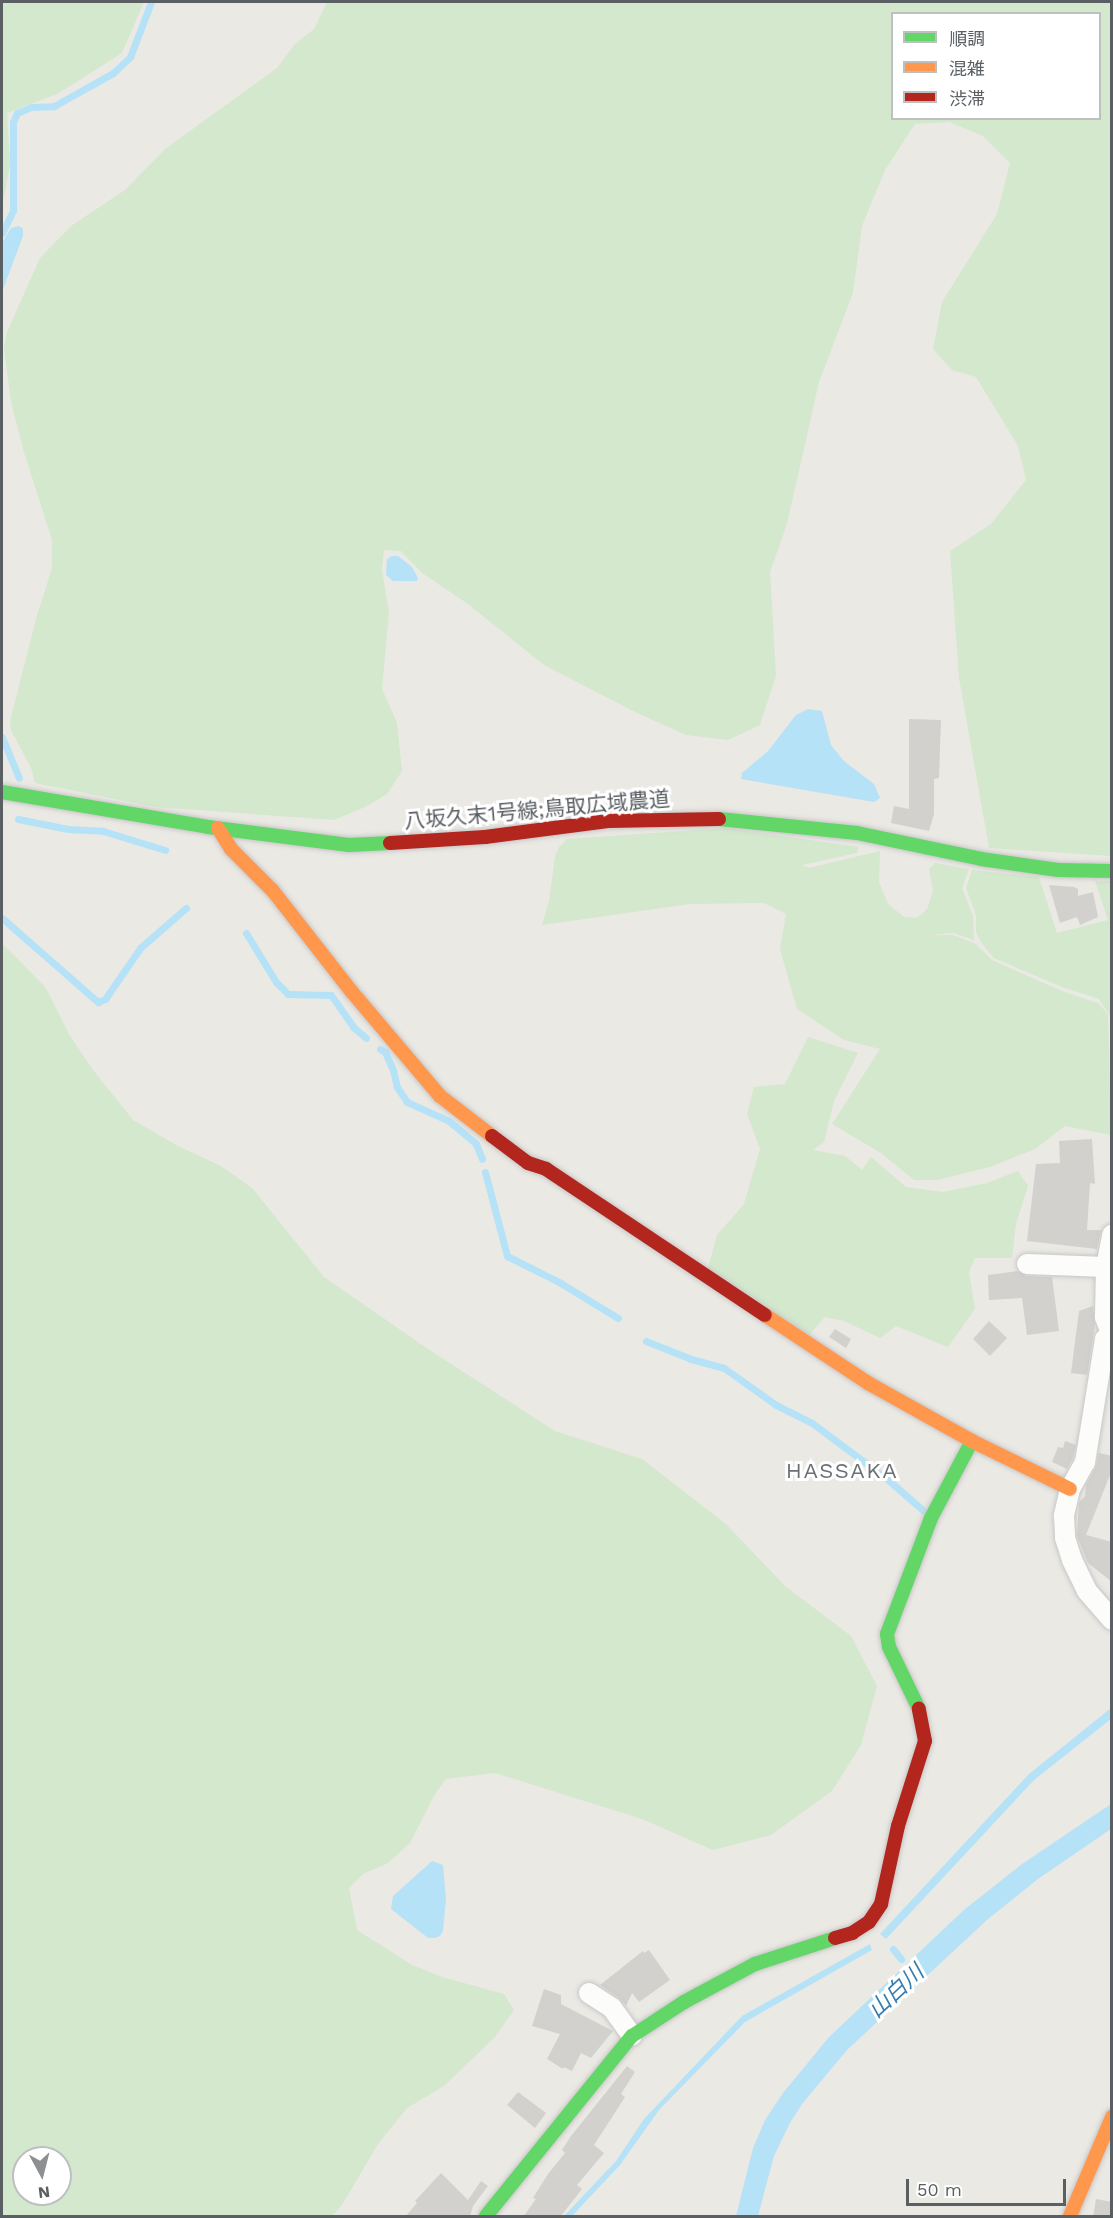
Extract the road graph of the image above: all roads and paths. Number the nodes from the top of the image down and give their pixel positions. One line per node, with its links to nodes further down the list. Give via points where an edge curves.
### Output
1 (2, 792): 2 (street, 八坂久末1号線;鳥取広域農道)
2 (218, 828): 3 (street, 八坂久末1号線;鳥取広域農道, via 349,845 485,837 608,821 712,818 857,833 981,859 1058,870); 8 (street, via 231,849 273,891 440,1096 528,1163 546,1169 868,1383)
3 (1112, 871)
4 (1112, 1235): 6 (street)
5 (1027, 1264): 6 (street)
6 (1106, 1267): 7 (street, via 1105,1317)
7 (1111, 1332): 9 (street, via 1105,1339 1085,1462)
8 (972, 1441): 9 (street); 12 (street, via 931,1518 887,1634 889,1647 921,1714 925,1741 898,1826 881,1904 869,1922 852,1933 754,1964)
9 (1070, 1489): 10 (street, via 1064,1516 1069,1549 1086,1591)
10 (1112, 1620)
11 (589, 1993): 12 (street, via 612,2008)
12 (632, 2036): 14 (street)
13 (1112, 2117): 15 (street)
14 (486, 2217)
15 (1070, 2217)

